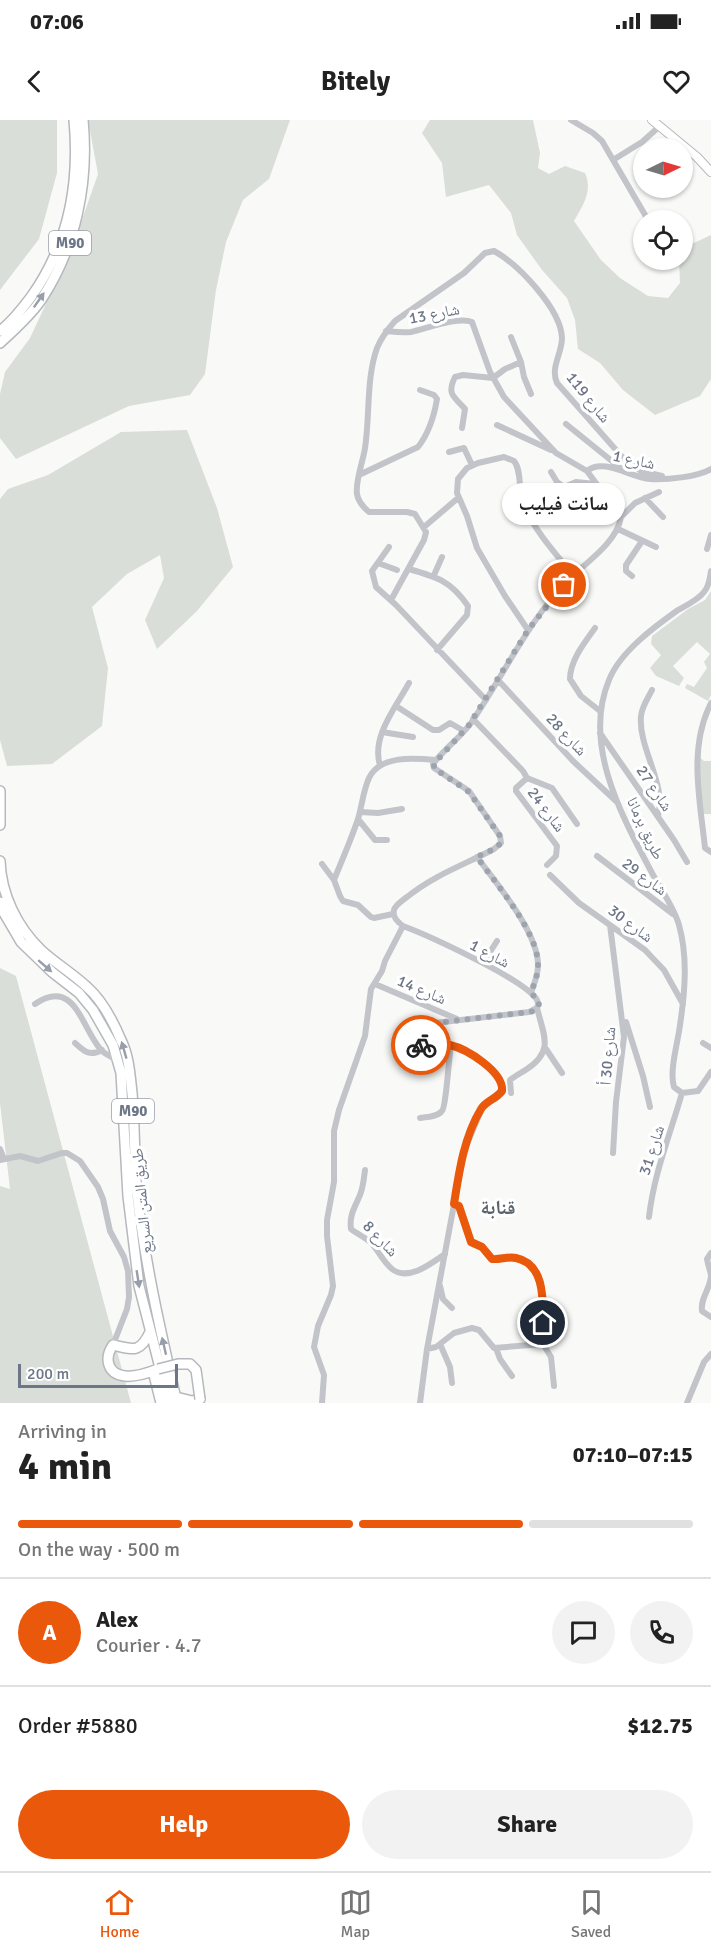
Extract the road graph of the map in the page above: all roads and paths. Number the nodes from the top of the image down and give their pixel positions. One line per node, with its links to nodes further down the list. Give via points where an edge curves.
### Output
1 (74, 120): 9 (highway, M90, via 74,186 63,237 43,280)
2 (83, 120): 12 (highway, M90, one-way to 2, via 40,301 70,245 85,164)
3 (571, 120): 6 (street, via 602,141)
4 (652, 120): 5 (main road)
5 (660, 126): 6 (street); 7 (main road)
6 (613, 160): 8 (street)
7 (711, 172)
8 (643, 210)
9 (0, 331)
10 (387, 331): 14 (street, شارع 13, via 403,333 472,321); 27 (street, شارع 13, via 372,369); 28 (street, شارع 119, via 488,251 494,251 510,262 543,298 558,321 562,336 554,370 557,383 624,459 641,471)
11 (511, 337): 13 (street)
12 (0, 343)
13 (521, 362): 14 (street); 16 (street)
14 (493, 378): 19 (street, via 459,375 453,380 452,396 465,410); 21 (street, شارع 13, via 515,411)
15 (420, 390): 27 (street, via 437,399 428,433 417,447)
16 (531, 394)
17 (566, 423): 26 (street)
18 (497, 425): 21 (street)
19 (462, 428)
20 (449, 452): 22 (street, via 464,448)
21 (556, 453): 24 (street, شارع 13)
22 (472, 465): 31 (street, via 458,479); 48 (street, via 504,457 514,461 520,496 530,517)
23 (711, 469): 28 (street, شارع 1)
24 (587, 471): 26 (street, شارع 1, via 600,465); 29 (street, شارع 1)
25 (551, 472): 29 (street, via 564,487 576,482)
26 (626, 472): 28 (street, شارع 1, via 652,480)
27 (360, 475): 35 (street, شارع 13, via 357,495 365,509 412,513)
28 (670, 478)
29 (595, 484): 33 (street, شارع 1)
30 (659, 492): 32 (street)
31 (458, 498): 35 (street); 52 (street, via 477,548)
32 (645, 498): 33 (street); 34 (street)
33 (621, 517): 36 (street)
34 (663, 517)
35 (424, 527): 44 (street, via 425,537)
36 (618, 529): 38 (street); 48 (street, via 607,545)
37 (711, 535): 41 (street)
38 (642, 541): 40 (street); 49 (street, via 626,565)
39 (389, 547): 43 (street)
40 (656, 548)
41 (707, 549)
42 (442, 557): 47 (street)
43 (378, 563): 45 (street); 50 (street, via 372,571 374,582)
44 (409, 569): 47 (street); 50 (street)
45 (397, 570)
46 (711, 571): 60 (street, طريق برمانا, via 704,594 636,643 621,659 608,681)
47 (434, 575): 53 (street, via 468,606 467,615)
48 (573, 575): 52 (street)
49 (632, 576)
50 (391, 600): 53 (street)
51 (595, 628): 60 (street, via 579,651 570,679 581,696)
52 (528, 630): 54 (street)
53 (437, 650): 57 (street)
54 (498, 680): 57 (street); 70 (street, شارع 28, via 573,761)
55 (409, 683): 59 (street)
56 (652, 690): 73 (street, via 641,719 660,802)
57 (486, 700): 61 (street)
58 (711, 703): 77 (street, via 699,736 697,774 705,848)
59 (396, 706): 62 (street, via 433,730 450,723); 63 (street)
60 (600, 711): 64 (street, طريق برمانا)
61 (473, 719): 62 (street); 68 (street, شارع 24)
62 (464, 731): 66 (street)
63 (382, 732): 65 (street); 67 (street, via 377,750)
64 (599, 732): 70 (street, طريق برمانا, via 606,768); 73 (street, شارع 27)
65 (413, 737)
66 (436, 760): 67 (street, via 411,758); 79 (street, via 434,768 469,792 500,836 501,843)
67 (380, 765): 72 (street, via 369,778)
68 (527, 778): 74 (street, via 552,788); 83 (street, شارع 24, via 516,791 557,846 556,856)
69 (0, 791): 75 (highway)
70 (619, 803): 88 (street, طريق برمانا)
71 (402, 809): 72 (street)
72 (359, 816): 76 (street, via 375,840); 85 (street)
73 (658, 816): 81 (street, شارع 27)
74 (577, 824)
75 (0, 825)
76 (387, 840)
77 (711, 852)
78 (597, 856): 88 (street, شارع 29)
79 (477, 857): 87 (street, via 431,879 397,905); 94 (street, via 532,941 538,966)
80 (0, 861): 135 (highway, طريق المتن السريع / M90, one-way to 80, via 143,1244 130,1071 123,1042 88,987 41,950 23,929 3,887)
81 (687, 862)
82 (322, 864): 85 (street)
83 (547, 866)
84 (550, 874): 89 (street, شارع 30, via 579,903)
85 (334, 880): 87 (street, via 341,899 358,905 371,917)
86 (0, 902): 106 (highway, طريق المتن السريع / M90, one-way to 106, via 21,942 93,1010)
87 (393, 914): 90 (street, شارع 1)
88 (676, 917): 96 (street, طريق برمانا, via 683,947)
89 (610, 925): 96 (street, شارع 30, via 656,961); 97 (street, شارع 30 أ)
90 (403, 926): 92 (street, شارع 1); 93 (street)
91 (497, 941): 92 (street)
92 (483, 963): 94 (street, شارع 1)
93 (375, 984): 99 (street, شارع 14); 138 (street, via 370,994 365,1036 334,1131 334,1182 327,1220 333,1286 314,1347 324,1375)
94 (531, 993): 98 (street, via 538,1000)
95 (35, 1004): 105 (street, via 53,996 69,1000)
96 (683, 1005): 110 (street, طريق برمانا, via 673,1082 674,1088)
97 (621, 1007): 111 (street); 114 (street, شارع 30 أ, via 624,1037)
98 (537, 1008): 99 (street); 104 (street)
99 (459, 1020): 102 (street, via 428,1026 417,1042 422,1046)
100 (75, 1043): 105 (street, via 88,1054)
101 (703, 1043): 103 (street)
102 (452, 1046): 112 (street, via 443,1111); 117 (street, via 487,1066 502,1086 498,1097 483,1107 476,1118 464,1151)
103 (711, 1048)
104 (546, 1049): 108 (street); 109 (street, via 537,1061 510,1080)
105 (102, 1050): 106 (street)
106 (118, 1061): 124 (highway, طريق المتن السريع / M90, one-way to 124, via 128,1196)
107 (711, 1072): 110 (street, via 700,1089)
108 (562, 1073)
109 (511, 1093)
110 (682, 1093): 118 (street, شارع 31, via 658,1166)
111 (650, 1107)
112 (420, 1118)
113 (0, 1149): 115 (street)
114 (614, 1153)
115 (2, 1159): 127 (street, via 20,1156 38,1161 68,1153 80,1161 98,1187 110,1231 128,1270 127,1308)
116 (365, 1170): 120 (street, شارع 8, via 351,1228 371,1243 393,1270 401,1273 430,1266)
117 (454, 1204): 120 (street); 126 (street, via 459,1206 473,1244 482,1247 492,1259 519,1258 533,1268 543,1294)
118 (649, 1216)
119 (711, 1252): 123 (street, via 707,1259 711,1276 701,1306)
120 (445, 1254): 121 (street)
121 (440, 1282): 122 (street, via 443,1299); 129 (street)
122 (452, 1308)
123 (711, 1317)
124 (150, 1332): 127 (highway, via 140,1348); 135 (highway, طريق المتن السريع / M90)
125 (440, 1344): 128 (street, via 454,1333 472,1328); 129 (street); 133 (street)
126 (543, 1344): 128 (street); 134 (street, via 551,1357)
127 (113, 1345): 131 (highway, via 107,1360 116,1373 126,1376)
128 (496, 1348): 132 (street)
129 (427, 1349): 139 (street)
130 (711, 1354): 140 (street)
131 (156, 1370): 136 (highway, bridge, via 190,1364 196,1370); 137 (highway)
132 (512, 1376)
133 (452, 1383)
134 (554, 1386)
135 (174, 1401): 136 (highway)
136 (195, 1401)
137 (160, 1403)
138 (322, 1403)
139 (420, 1403)
140 (687, 1403)

